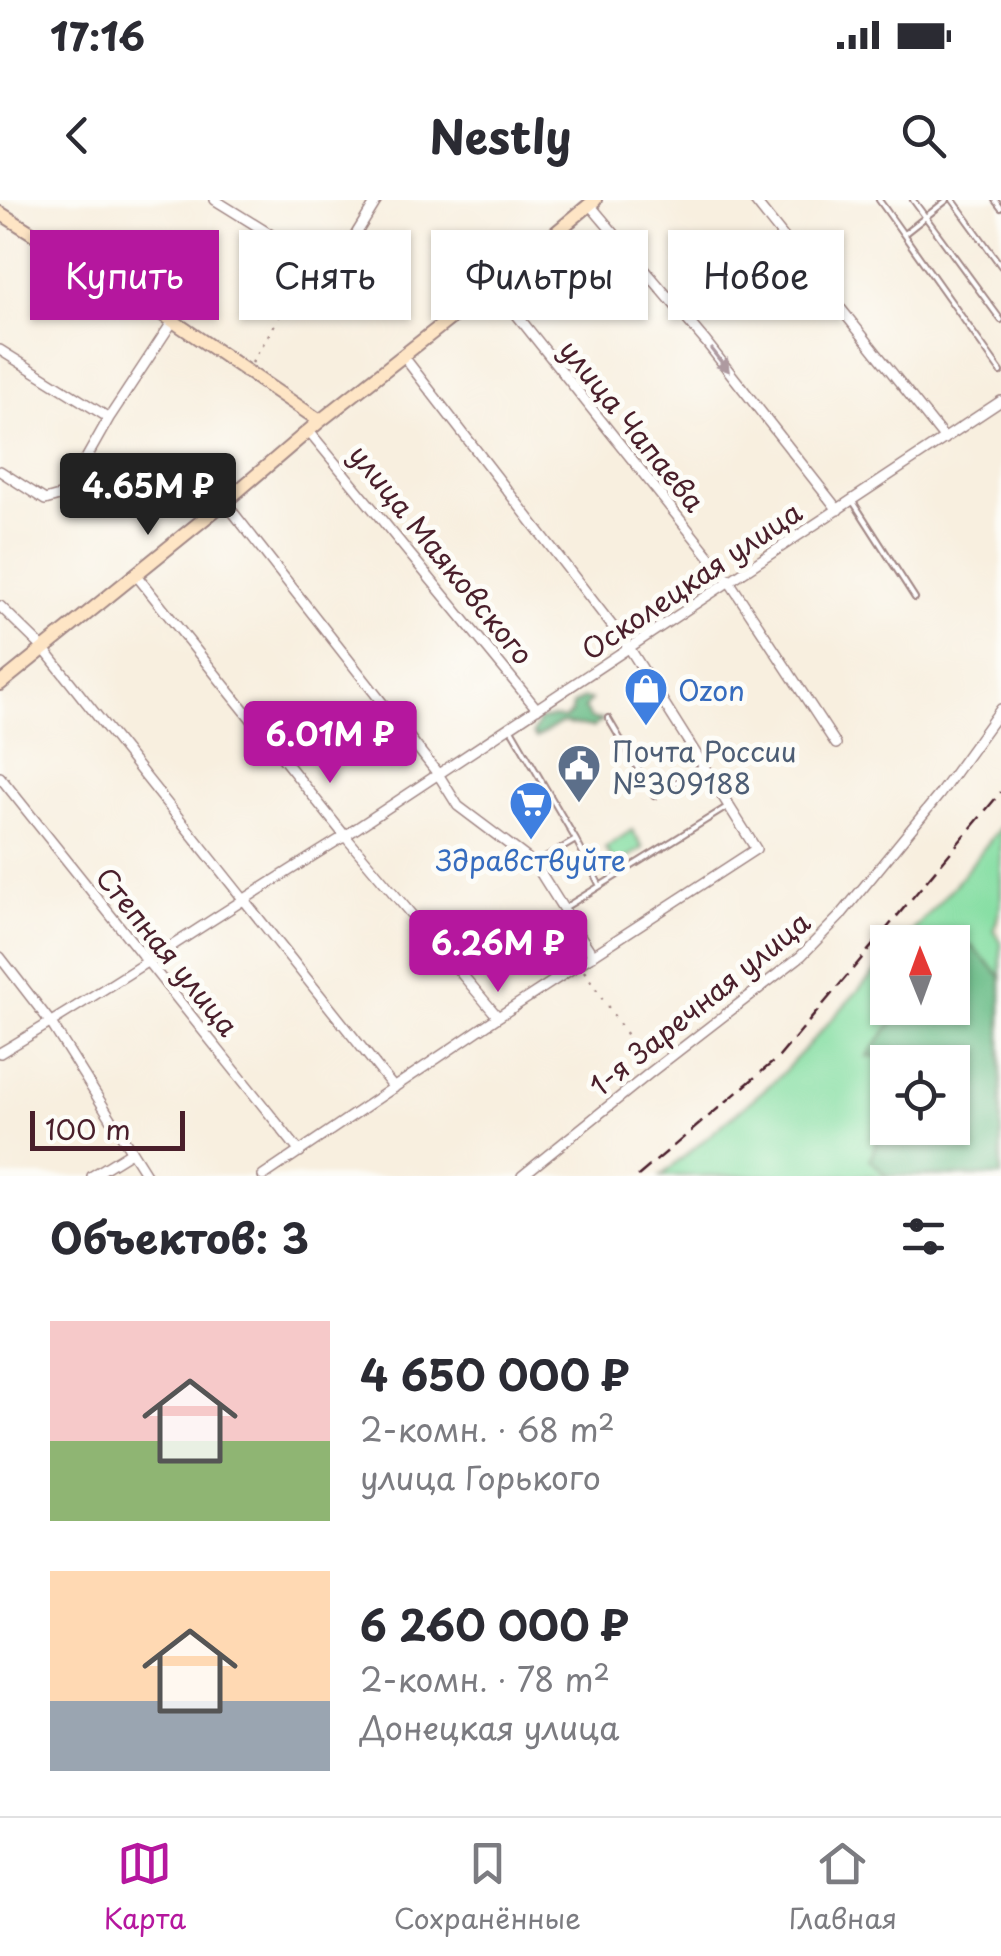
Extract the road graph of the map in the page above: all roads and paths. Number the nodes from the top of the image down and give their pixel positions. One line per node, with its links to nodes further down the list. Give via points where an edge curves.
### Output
1 (215, 200): 12 (street)
2 (377, 200): 13 (street)
3 (754, 200): 29 (street)
4 (879, 200): 15 (lane)
5 (913, 200): 11 (lane)
6 (950, 200): 11 (lane); 16 (lane)
7 (995, 200): 9 (lane)
8 (592, 202): 14 (street); 33 (street, one-way to 33)
9 (1001, 208)
10 (0, 213): 21 (street, улица Маяковского)
11 (925, 218): 15 (lane); 20 (lane)
12 (263, 230)
13 (359, 230)
14 (559, 230)
15 (904, 234): 25 (lane)
16 (1001, 266)
17 (277, 320): 24 (path)
18 (450, 320): 23 (street)
19 (521, 320): 35 (street, улица Чапаева)
20 (1001, 320)
21 (172, 321): 24 (street, улица Маяковского); 27 (street)
22 (0, 350): 27 (street)
23 (404, 357): 28 (street); 39 (street)
24 (247, 372): 28 (street, улица Маяковского)
25 (1001, 372)
26 (1001, 401): 29 (street, Осколецкая улица)
27 (109, 418): 30 (street, via 66,494 45,500)
28 (314, 426): 32 (street); 41 (street, улица Маяковского)
29 (945, 439): 31 (street, Осколецкая улица)
30 (0, 471)
31 (852, 500): 33 (street, Осколецкая улица); 36 (lane)
32 (226, 502): 34 (street); 47 (street)
33 (838, 510): 35 (street, Осколецкая улица)
34 (136, 575): 38 (street); 50 (street)
35 (729, 580): 39 (street, Осколецкая улица); 45 (street, улица Чапаева)
36 (915, 598)
37 (0, 606): 38 (street)
38 (43, 648): 40 (street); 54 (street)
39 (630, 649): 41 (street, Осколецкая улица); 46 (street)
40 (0, 684)
41 (536, 709): 44 (street, Осколецкая улица)
42 (1001, 709): 63 (street, 1-я Заречная улица, via 840,916 801,956)
43 (608, 718): 46 (lane, via 654,796)
44 (510, 727): 47 (street, Осколецкая улица); 51 (lane)
45 (836, 744)
46 (702, 766): 49 (street)
47 (438, 774): 50 (street, Осколецкая улица); 52 (street, via 458,806)
48 (0, 778): 58 (street, Степная улица)
49 (728, 806): 53 (lane); 57 (street, via 756,849)
50 (345, 836): 54 (street, Осколецкая улица); 60 (street)
51 (576, 840): 52 (lane); 53 (lane)
52 (536, 864): 55 (street)
53 (600, 886): 55 (lane)
54 (243, 899): 58 (street, Осколецкая улица); 64 (street)
55 (563, 908): 57 (street)
56 (0, 956): 61 (street)
57 (594, 956): 59 (street)
58 (148, 962): 61 (street, Осколецкая улица); 66 (street, Степная улица)
59 (580, 966): 60 (street); 63 (path)
60 (498, 1017): 64 (street)
61 (51, 1022): 62 (street, Осколецкая улица); 65 (street)
62 (0, 1053)
63 (650, 1072): 70 (street, 1-я Заречная улица)
64 (394, 1088): 66 (street)
65 (131, 1152): 67 (street); 68 (street)
66 (300, 1152): 69 (street)
67 (92, 1176)
68 (147, 1176)
69 (264, 1176)
70 (522, 1176)

